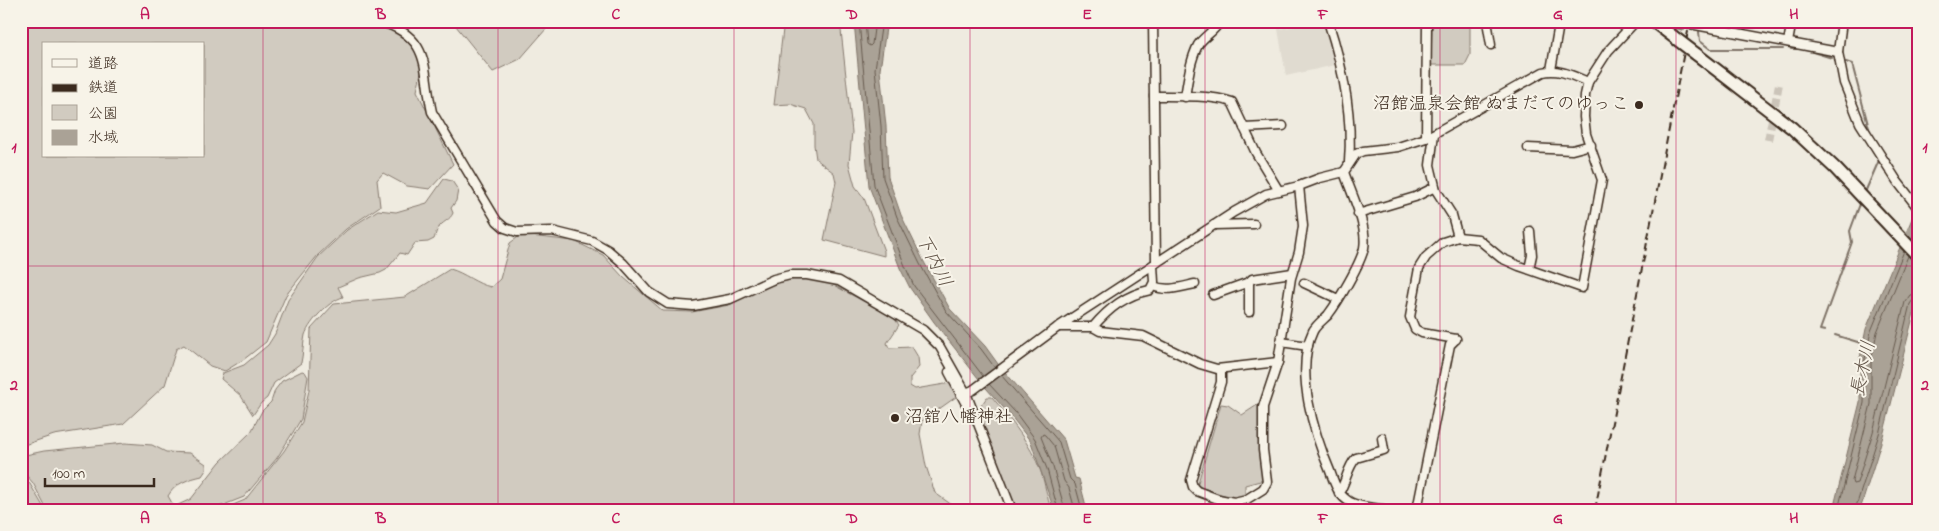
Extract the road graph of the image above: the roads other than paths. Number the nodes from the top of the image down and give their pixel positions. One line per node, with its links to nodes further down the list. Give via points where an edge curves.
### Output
1 (379, 21): 52 (street, via 405,33 420,48 432,112 497,221 505,228 517,232 552,231 592,241 608,250 649,292 668,304 693,306 730,299 790,275 839,280 924,330)
2 (1153, 21): 18 (street)
3 (1220, 21): 19 (street, via 1216,30 1199,44 1189,71)
4 (1328, 21): 26 (street, via 1349,108)
5 (1427, 21): 23 (street)
6 (1486, 21): 14 (street)
7 (1636, 21): 17 (street, via 1608,51)
8 (1653, 21): 37 (highway, bridge, via 1792,128 1835,168)
9 (1682, 21): 13 (street)
10 (1792, 21): 13 (street)
11 (1842, 21): 15 (street)
12 (1558, 30): 16 (street)
13 (1788, 42): 15 (street)
14 (1490, 45)
15 (1838, 52): 31 (street, via 1844,82 1860,123)
16 (1551, 70): 17 (street); 22 (street)
17 (1588, 82): 24 (street, via 1584,117)
18 (1154, 96): 19 (street); 38 (street)
19 (1185, 97): 21 (street, via 1232,102)
20 (1283, 126): 21 (street)
21 (1244, 128): 30 (street)
22 (1434, 134): 23 (street); 29 (street, via 1430,165)
23 (1426, 138): 26 (street, via 1398,147 1363,151)
24 (1590, 145): 25 (street, via 1572,150); 39 (street, via 1602,180 1582,288)
25 (1528, 148)
26 (1349, 162): 27 (street)
27 (1344, 172): 28 (street); 32 (street)
28 (1299, 186): 30 (street); 40 (street, via 1303,226)
29 (1436, 187): 32 (street, via 1416,197); 36 (street, via 1452,214)
30 (1278, 191): 34 (street, via 1266,194)
31 (1918, 208)
32 (1358, 214): 46 (street, via 1365,237 1364,250)
33 (1254, 224): 34 (street)
34 (1214, 225): 38 (street)
35 (1530, 231): 39 (street, via 1532,256)
36 (1458, 236): 39 (street, via 1478,239 1501,258); 61 (street, via 1443,242 1419,268 1410,317 1422,333 1456,339 1450,345)
37 (1918, 256)
38 (1154, 264): 44 (street); 48 (street)
39 (1529, 269)
40 (1292, 273): 41 (street, via 1256,277); 50 (street)
41 (1249, 282): 45 (street); 47 (street)
42 (1304, 283): 46 (street)
43 (1195, 284): 44 (street, via 1174,289)
44 (1153, 286): 49 (street, via 1120,301)
45 (1213, 295)
46 (1338, 298): 51 (street, via 1313,330)
47 (1249, 312)
48 (1058, 327): 49 (street); 55 (street)
49 (1093, 327): 54 (street, via 1100,331 1143,336 1200,364)
50 (1281, 342): 51 (street); 53 (street)
51 (1308, 346): 58 (street, via 1309,404 1322,454)
52 (940, 347): 55 (street); 56 (street, via 948,371)
53 (1278, 362): 54 (street); 54 (street, via 1263,408 1262,450 1267,482 1247,499 1234,502 1197,491 1191,480)
54 (1221, 369)
55 (970, 391): 59 (street)
56 (967, 405)
57 (1382, 438): 58 (street, via 1384,450 1356,458 1348,468)
58 (1339, 493): 60 (street, via 1350,503)
59 (1012, 510)
60 (1387, 510)
61 (1417, 510)

